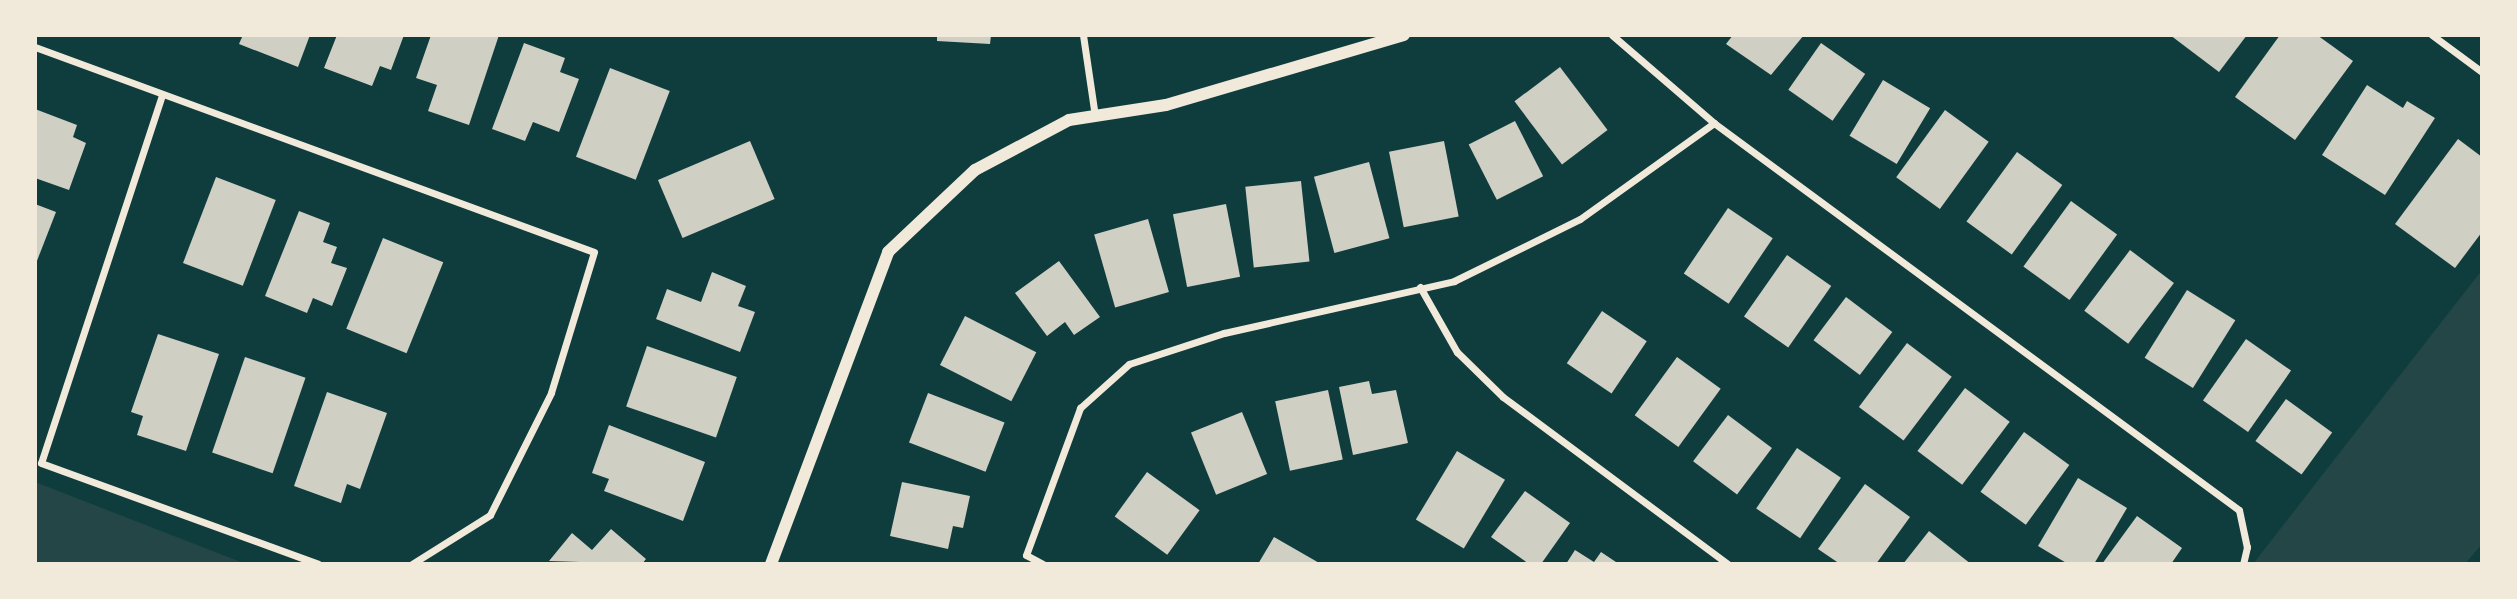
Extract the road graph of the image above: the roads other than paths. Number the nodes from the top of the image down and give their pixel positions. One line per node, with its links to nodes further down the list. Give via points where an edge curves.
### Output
1 (1083, 35): 8 (street)
2 (1404, 35): 8 (street, via 1239,86)
3 (1612, 35): 9 (street)
4 (2432, 35): 6 (street)
5 (35, 47): 7 (street)
6 (2482, 72)
7 (162, 95): 11 (street, via 41,463); 12 (street, via 594,252 551,393 490,515)
8 (1095, 116): 13 (street, via 1069,120 975,170 888,253)
9 (1714, 123): 10 (street, via 1580,219 1454,281); 16 (street, via 2239,510 2247,547)
10 (1420, 287): 14 (street, via 1224,333 1129,364 1080,408 1026,555); 15 (street, via 1457,352 1503,397)
11 (318, 564)
12 (412, 564)
13 (771, 564)
14 (1043, 564)
15 (1728, 564)
16 (2244, 564)

